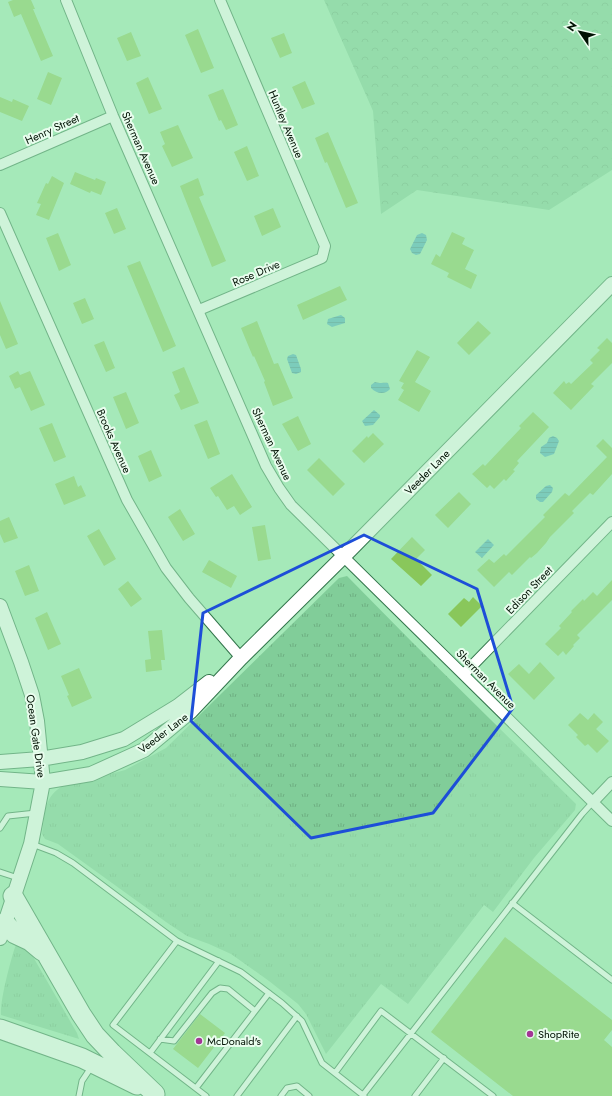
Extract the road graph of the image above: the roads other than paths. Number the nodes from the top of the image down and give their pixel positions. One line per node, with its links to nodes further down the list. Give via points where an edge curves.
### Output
1 (66, 0): 3 (street, Sherman Avenue)
2 (220, 0): 6 (street, Huntley Avenue, via 325,246)
3 (113, 116): 4 (street, Henry Street); 8 (street, Sherman Avenue)
4 (0, 165)
5 (0, 213): 12 (street, Brooks Avenue, via 127,500 166,568)
6 (322, 258): 8 (street, Rose Drive)
7 (612, 284): 10 (street, Veeder Lane)
8 (199, 310): 10 (street, Sherman Avenue, via 266,466 291,505)
9 (612, 522): 13 (street, Edison Street)
10 (343, 557): 12 (street, Veeder Lane); 13 (street, Sherman Avenue)
11 (0, 606): 14 (street, Ocean Gate Drive, via 32,695)
12 (241, 658): 14 (street, Veeder Lane, via 178,706 124,739 82,752); 17 (street, Veeder Lane, via 191,711 144,750 91,774)
13 (464, 674): 19 (street, Sherman Avenue)
14 (40, 759): 15 (street, Veeder Lane); 17 (street, Ocean Gate Drive)
15 (0, 762)
16 (0, 779): 17 (street, Veeder Lane)
17 (43, 782): 20 (street, Ocean Gate Drive)
18 (612, 782): 19 (street)
19 (593, 802): 21 (street, Sherman Avenue); 26 (lane)
20 (37, 813): 22 (lane, via 8,816); 23 (street, Ocean Gate Drive)
21 (612, 821)
22 (0, 828)
23 (31, 844): 25 (street, Ocean Gate Drive); 28 (lane, via 56,853 73,863)
24 (0, 872): 25 (lane)
25 (16, 887): 27 (street, Ocean Gate Drive); 29 (highway)
26 (512, 903): 31 (lane); 36 (lane)
27 (2, 928): 29 (highway, via 30,941)
28 (177, 941): 30 (lane); 38 (lane, via 113,1025)
29 (46, 954): 43 (highway, via 95,1035)
30 (219, 961): 32 (lane, via 241,972); 37 (lane)
31 (612, 980)
32 (269, 993): 33 (lane); 34 (lane)
33 (255, 1011): 37 (lane, via 228,989 220,988 212,993 174,1041); 42 (lane)
34 (297, 1016): 41 (lane, via 302,1021 322,1063); 47 (lane)
35 (0, 1029): 40 (highway)
36 (411, 1033): 39 (lane); 41 (lane, via 381,1011); 44 (lane)
37 (160, 1039): 38 (lane)
38 (150, 1053): 42 (lane)
39 (444, 1058): 50 (lane); 51 (lane)
40 (93, 1063): 43 (highway); 45 (lane, via 82,1081)
41 (335, 1073): 44 (lane)
42 (196, 1088): 46 (lane)
43 (156, 1095)
44 (364, 1095)
45 (79, 1096)
46 (206, 1096)
47 (237, 1096)
48 (281, 1096): 49 (lane, via 287,1088 297,1086)
49 (309, 1096)
50 (415, 1096)
51 (493, 1096)

